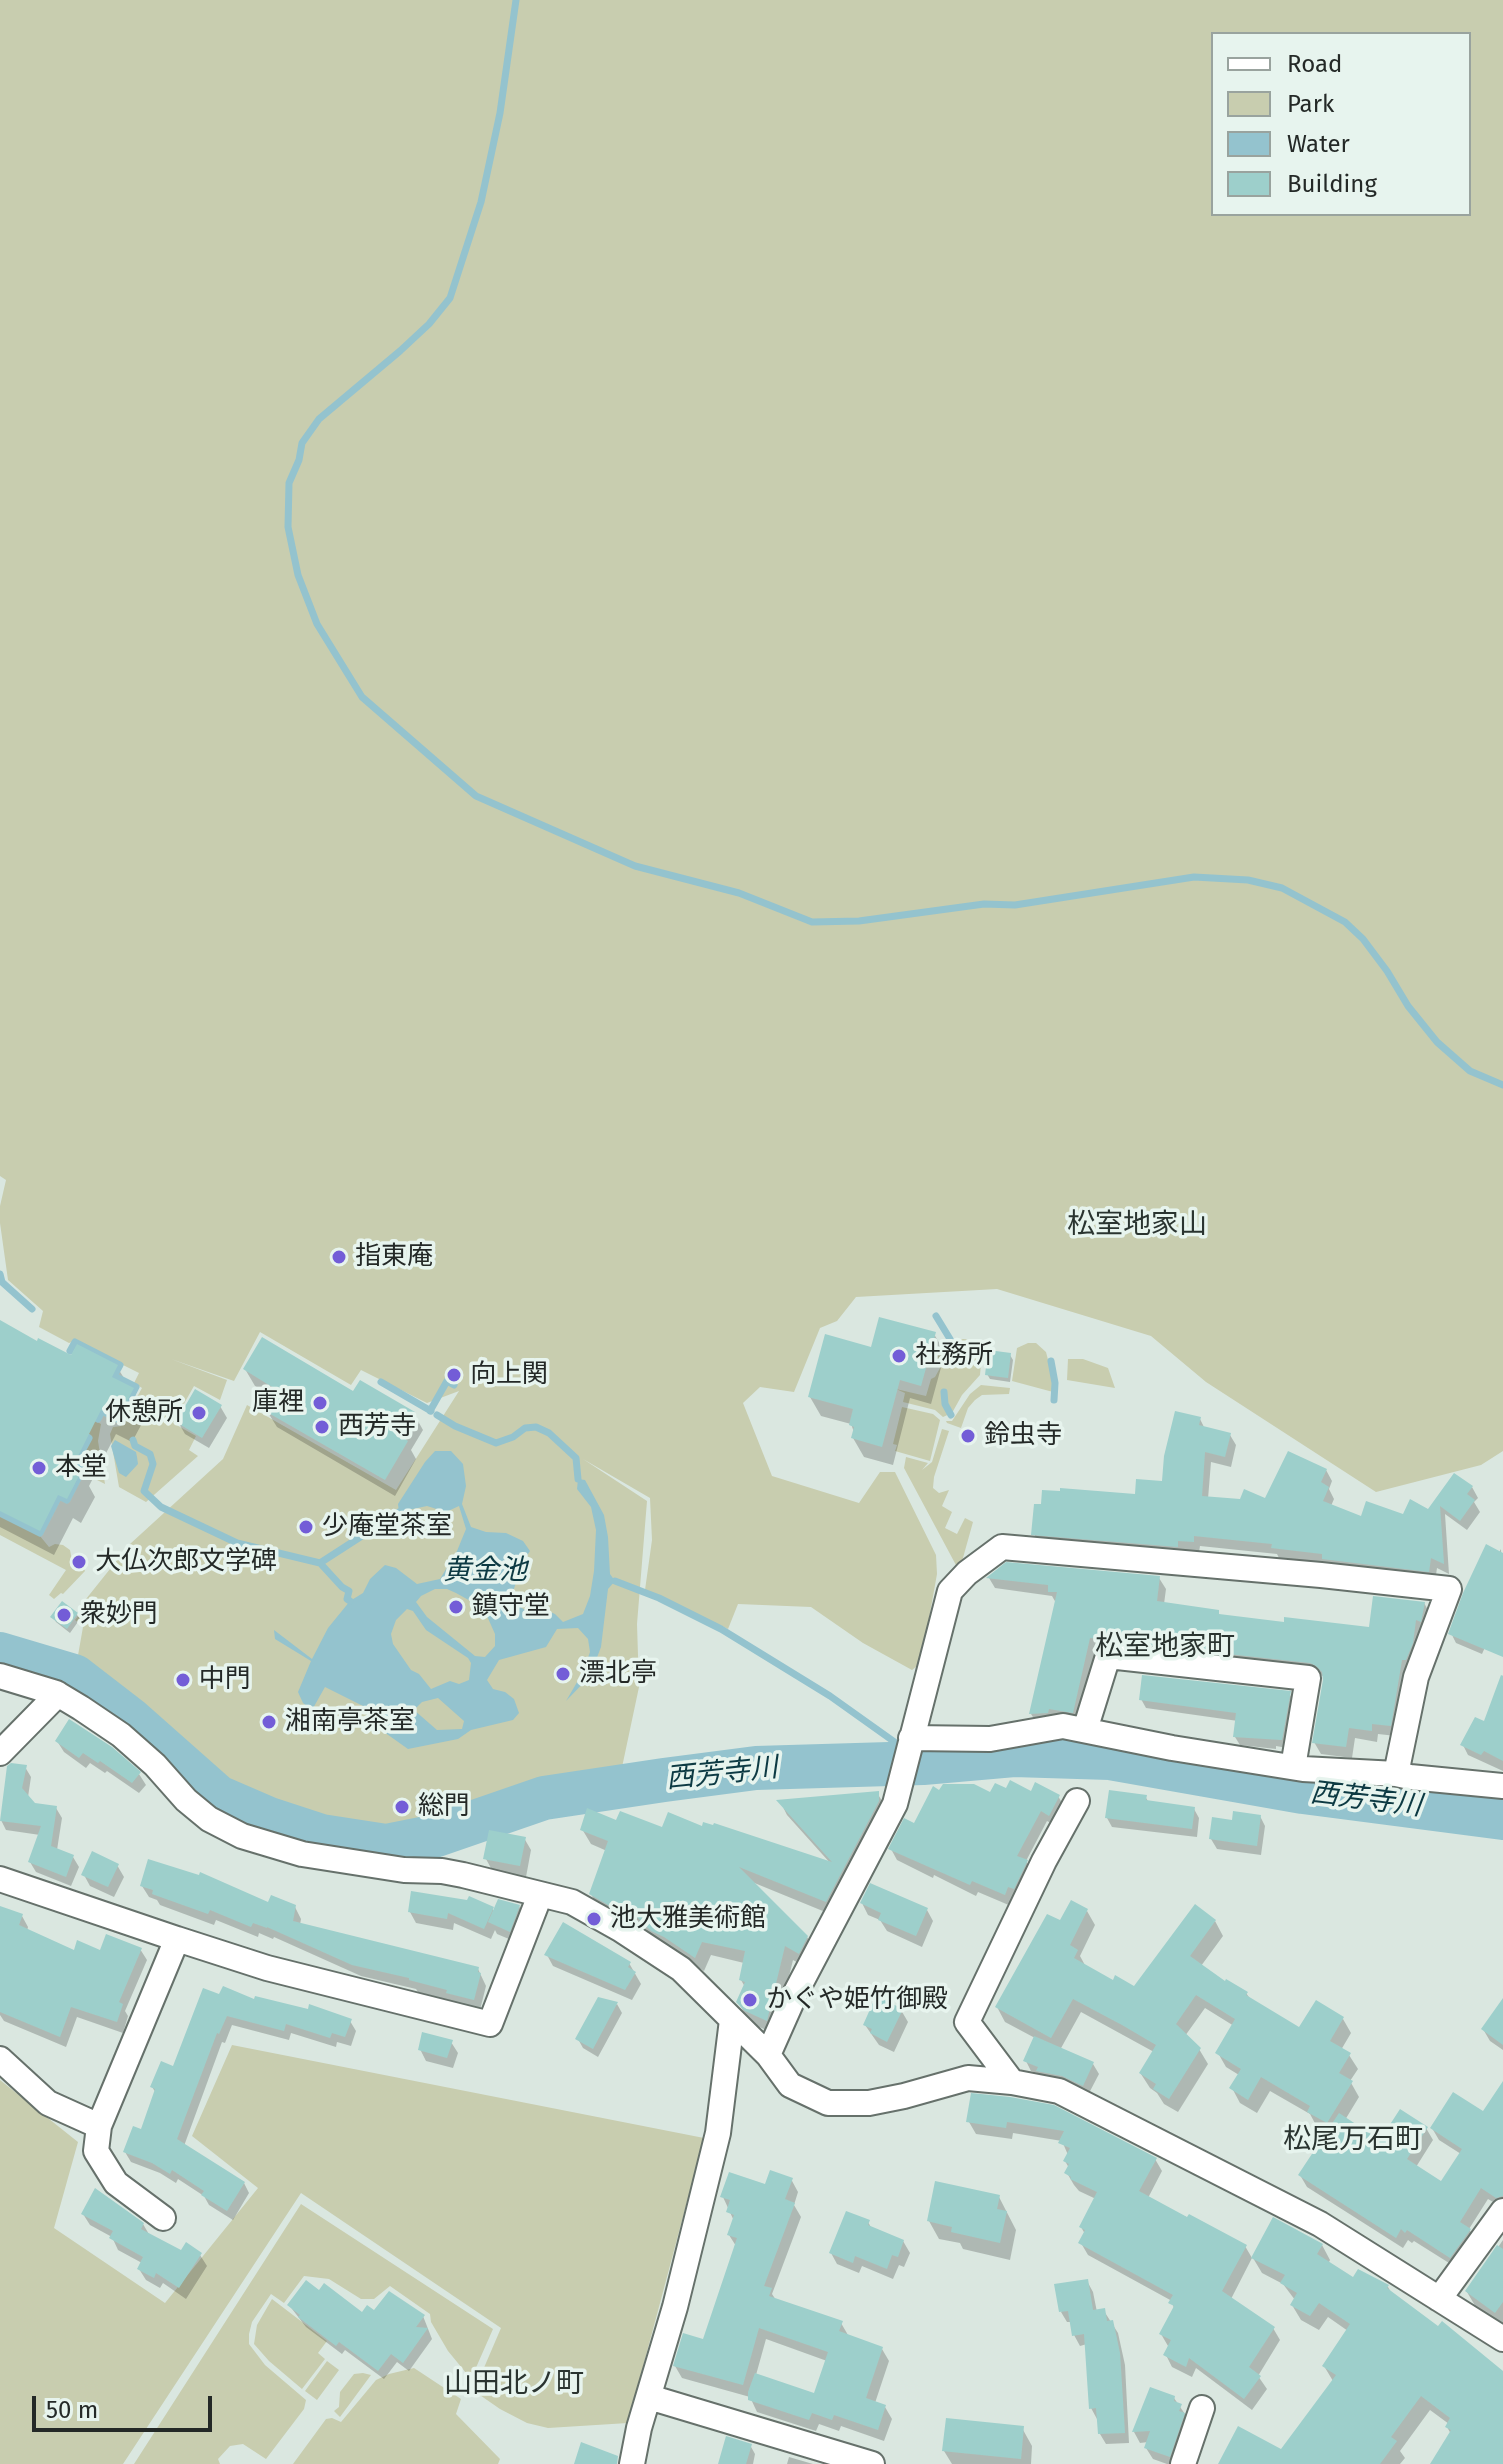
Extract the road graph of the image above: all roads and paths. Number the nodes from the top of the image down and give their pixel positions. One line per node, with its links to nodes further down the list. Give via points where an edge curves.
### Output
1 (0, 1676): 2 (street)
2 (58, 1694): 5 (street); 11 (street, via 121,1735 209,1819 242,1836 302,1854 452,1873)
3 (1085, 1730): 4 (street, via 1063,1726 990,1739); 6 (street); 6 (street, via 1108,1656 1308,1678)
4 (911, 1738): 7 (street, via 950,1591 1002,1547 1072,1552 1449,1589 1416,1677); 14 (street, via 895,1804)
5 (0, 1753)
6 (1293, 1767): 7 (street)
7 (1396, 1774): 8 (street)
8 (1503, 1786)
9 (1077, 1801): 16 (street, via 967,2022)
10 (0, 1879): 12 (street)
11 (540, 1895): 12 (street, via 490,2024 267,1968); 13 (street, via 572,1902 620,1929 681,1969)
12 (177, 1939): 17 (street)
13 (732, 2020): 14 (street); 22 (street, via 718,2133)
14 (768, 2055): 16 (street, via 790,2085 828,2103 869,2103 968,2078)
15 (0, 2059): 17 (street, via 48,2103)
16 (1012, 2082): 20 (street, via 1059,2091 1122,2122 1320,2224)
17 (99, 2126): 19 (street, via 96,2151 116,2183)
18 (1503, 2211): 20 (street)
19 (163, 2218)
20 (1439, 2299): 21 (street)
21 (1503, 2339)
22 (649, 2397): 24 (street); 25 (street)
23 (1202, 2408): 26 (street)
24 (632, 2464)
25 (872, 2464)
26 (1183, 2464)

